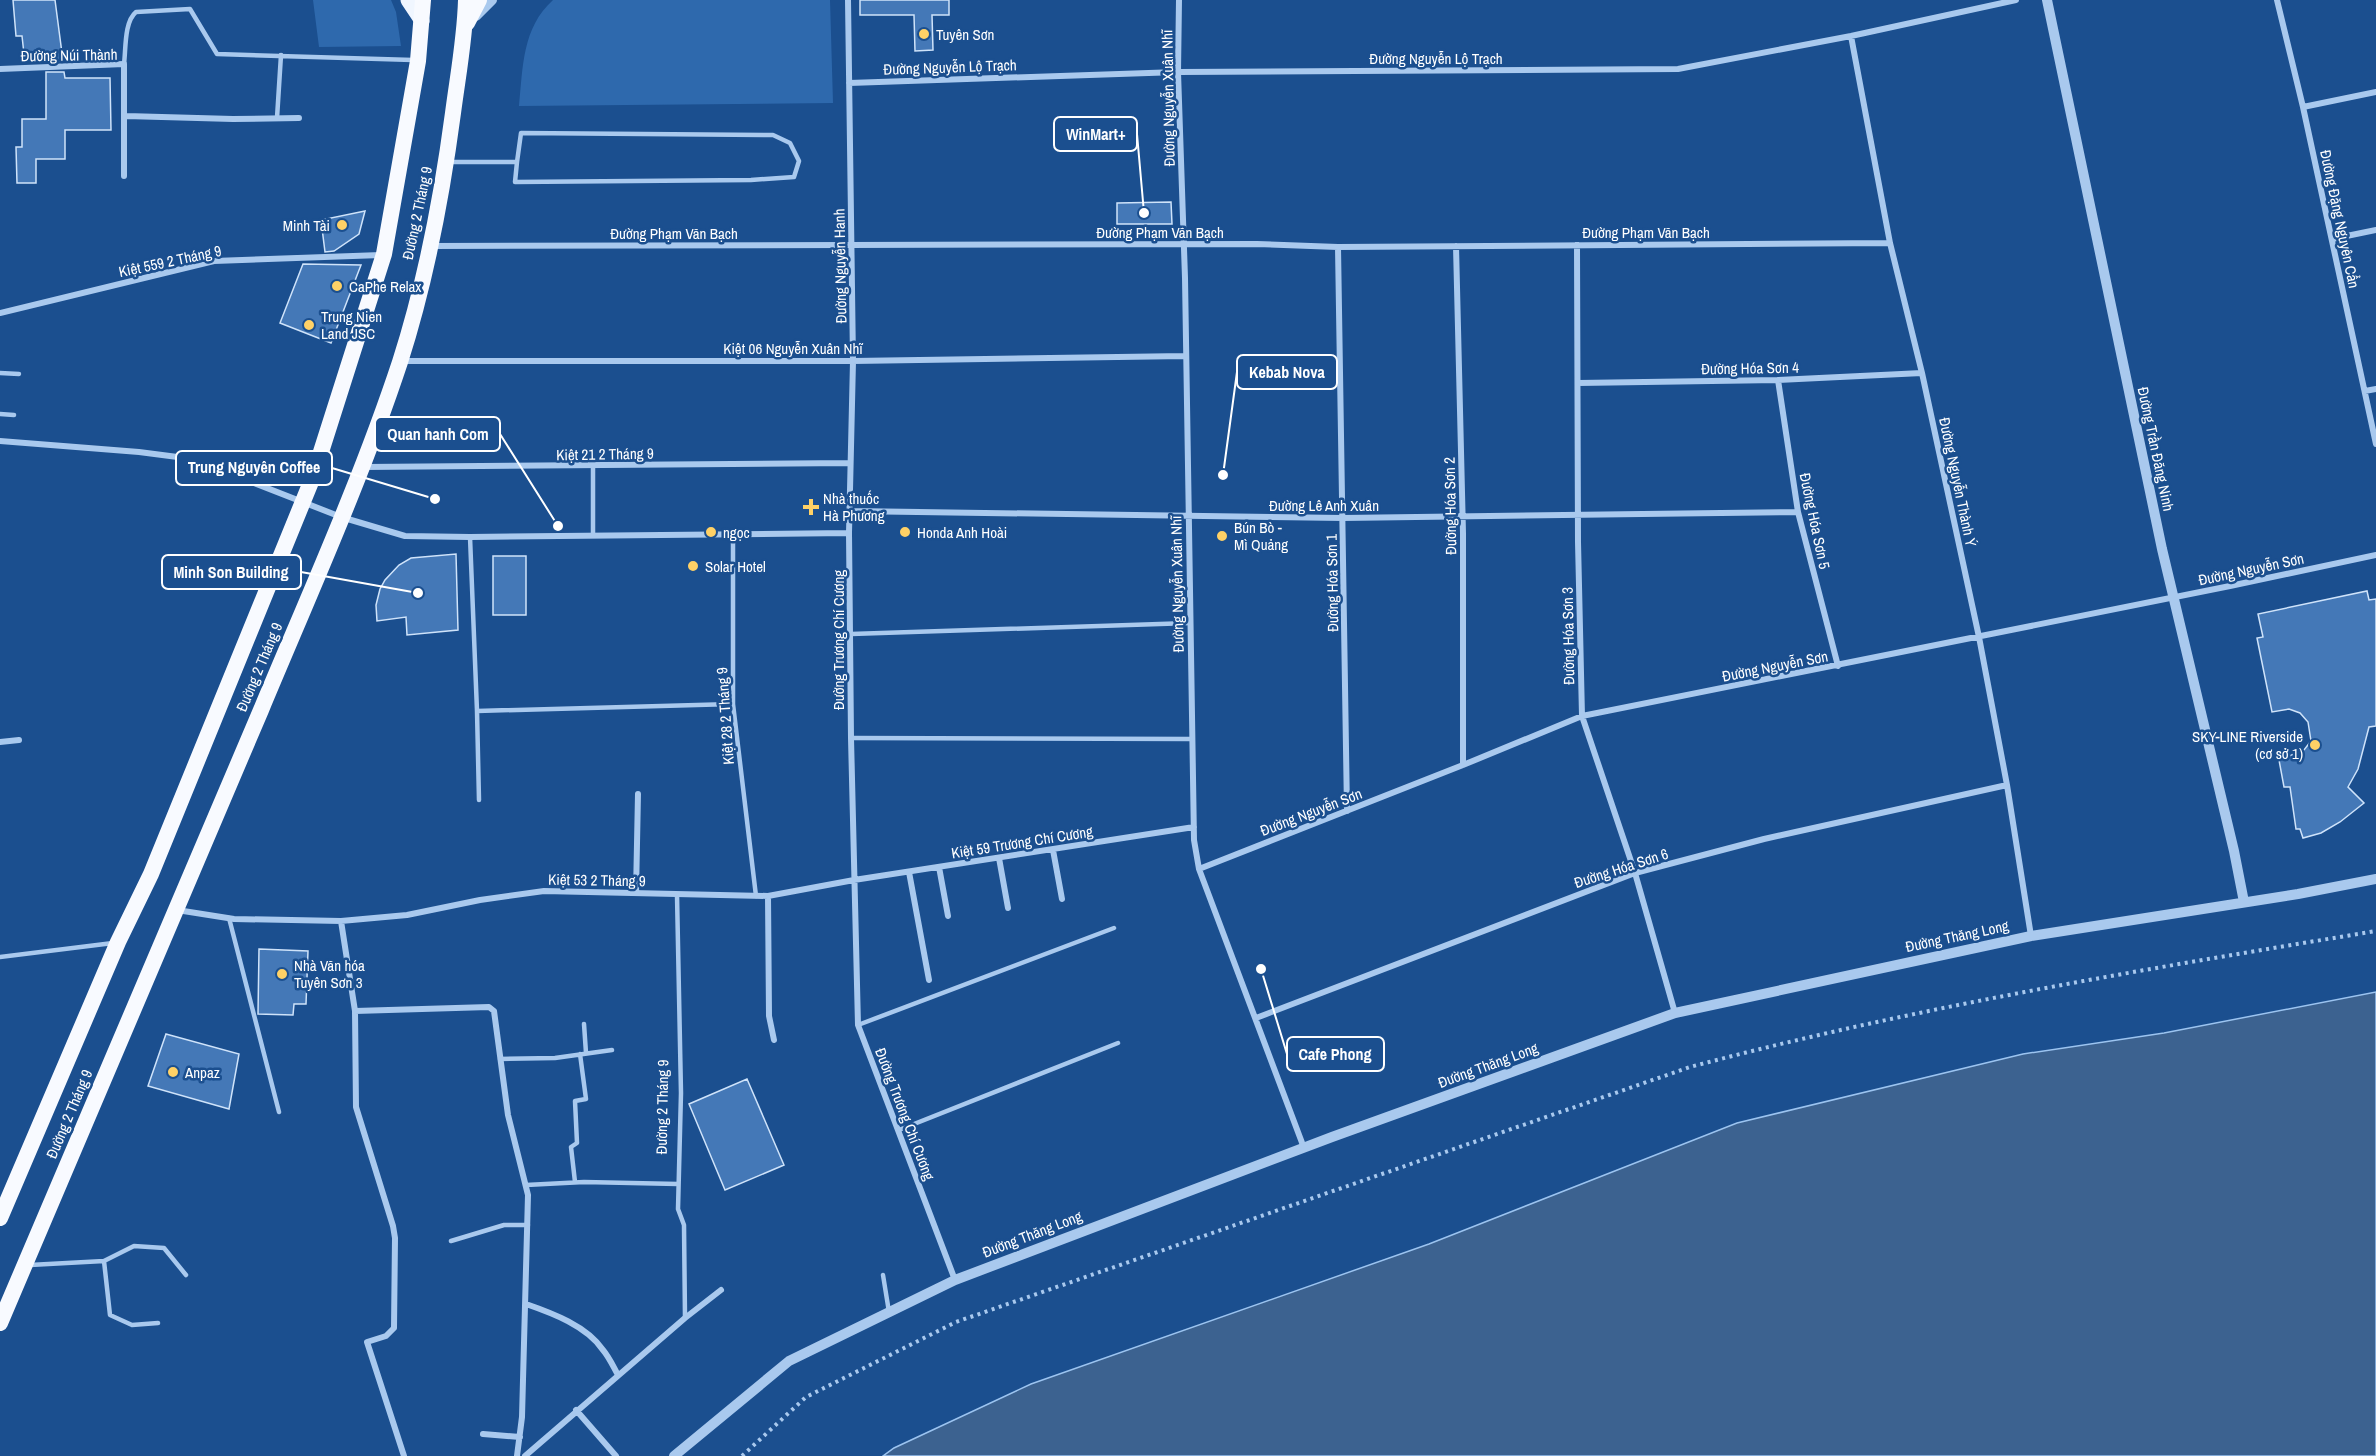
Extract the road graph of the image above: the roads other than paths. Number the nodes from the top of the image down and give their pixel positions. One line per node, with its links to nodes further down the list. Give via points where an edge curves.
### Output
1 (408, 0): 11 (main road)
2 (423, 0): 11 (highway, Đường 2 Tháng 9)
3 (466, 0): 12 (highway, Đường 2 Tháng 9)
4 (479, 0): 12 (highway)
5 (492, 0): 12 (street)
6 (848, 0): 19 (street, Đường Nguyễn Hanh)
7 (1179, 0): 18 (street, Đường Nguyễn Xuân Nhĩ)
8 (2016, 0): 13 (street, Đường Nguyễn Lộ Trạch)
9 (2047, 0): 69 (street, Đường Trần Đăng Ninh)
10 (2277, 0): 21 (street, Đường Đặng Nguyên Cẩn)
11 (422, 21): 15 (highway, Đường 2 Tháng 9)
12 (465, 27): 25 (highway, Đường 2 Tháng 9)
13 (1851, 36): 18 (street, Đường Nguyễn Lộ Trạch, via 1678,69); 30 (street, Đường Nguyễn Thành Ý)
14 (281, 55): 15 (lane); 16 (lane, via 217,54 190,9 163,9 136,12 132,16); 23 (lane)
15 (418, 61): 37 (highway, Đường 2 Tháng 9)
16 (124, 64): 17 (street, Đường Núi Thành); 22 (street, Đường Núi Thành)
17 (0, 69)
18 (1178, 72): 19 (street, Đường Nguyễn Lộ Trạch); 32 (street, Đường Nguyễn Xuân Nhĩ)
19 (849, 83): 31 (street, Đường Nguyễn Hanh)
20 (2376, 92): 21 (street)
21 (2303, 107): 29 (street, Đường Đặng Nguyên Cẩn)
22 (126, 116): 23 (street); 27 (street, Đường Núi Thành)
23 (277, 118): 24 (street)
24 (299, 118)
25 (446, 162): 26 (lane); 34 (highway, Đường 2 Tháng 9)
26 (517, 162): 26 (lane, via 520,133 772,135 790,143 799,160 794,177 515,182)
27 (124, 176)
28 (2376, 230): 29 (street)
29 (2332, 239): 48 (street, Đường Đặng Nguyên Cẩn)
30 (1890, 243): 33 (street, Đường Phạm Văn Bạch); 43 (street, Đường Nguyễn Thành Ý)
31 (852, 245): 32 (street, Đường Phạm Văn Bạch); 34 (street, Đường Phạm Văn Bạch); 40 (street, Đường Nguyễn Hanh)
32 (1184, 245): 36 (street, Đường Phạm Văn Bạch); 39 (street, Đường Nguyễn Xuân Nhĩ)
33 (1577, 245): 35 (street, Đường Phạm Văn Bạch); 46 (street, Đường Hóa Sơn 3)
34 (430, 246): 41 (highway, Đường 2 Tháng 9)
35 (1456, 246): 36 (street, Đường Phạm Văn Bạch); 61 (street, Đường Hóa Sơn 2)
36 (1338, 247): 63 (street, Đường Hóa Sơn 1)
37 (384, 255): 38 (street, Kiệt 559 2 Tháng 9, via 214,261); 56 (highway, Đường 2 Tháng 9)
38 (0, 313)
39 (1185, 356): 40 (street, Kiệt 06 Nguyễn Xuân Nhĩ); 60 (street, Đường Nguyễn Xuân Nhĩ)
40 (853, 360): 41 (street, Kiệt 06 Nguyễn Xuân Nhĩ); 53 (street, Đường Nguyễn Hanh)
41 (400, 361): 54 (highway, Đường 2 Tháng 9)
42 (0, 373): 44 (lane)
43 (1922, 373): 45 (street, Đường Hóa Sơn 4); 72 (street, Đường Nguyễn Thành Ý)
44 (19, 374)
45 (1778, 380): 46 (street, Đường Hóa Sơn 4); 58 (street, Đường Hóa Sơn 5)
46 (1578, 383): 59 (street, Đường Hóa Sơn 3)
47 (2376, 389): 48 (street)
48 (2365, 391): 52 (street, Đường Đặng Nguyên Cẩn)
49 (0, 414): 50 (lane)
50 (14, 415)
51 (0, 441): 56 (street, via 193,459)
52 (2376, 444)
53 (850, 463): 55 (street, Kiệt 21 2 Tháng 9); 57 (street, Đường Nguyễn Hanh)
54 (361, 466): 55 (street, Kiệt 21 2 Tháng 9); 62 (highway, Đường 2 Tháng 9)
55 (592, 466): 66 (lane)
56 (303, 502): 62 (street); 108 (highway, Đường 2 Tháng 9, via 151,874)
57 (850, 511): 60 (street, Đường Lê Anh Xuân); 64 (street, Đường Nguyễn Hanh)
58 (1798, 512): 59 (street, Đường Lê Anh Xuân); 73 (street, Đường Hóa Sơn 5)
59 (1578, 514): 61 (street, Đường Lê Anh Xuân); 76 (street, Đường Hóa Sơn 3)
60 (1188, 516): 63 (street, Đường Lê Anh Xuân); 70 (street, Đường Nguyễn Xuân Nhĩ)
61 (1463, 516): 63 (street, Đường Lê Anh Xuân); 81 (street, Đường Hóa Sơn 2)
62 (341, 517): 67 (street, via 405,536); 102 (highway, Đường 2 Tháng 9)
63 (1343, 518): 85 (street, Đường Hóa Sơn 1)
64 (849, 532): 65 (street); 71 (street, Đường Trương Chí Cương)
65 (732, 534): 66 (street); 74 (lane, Kiệt 28 2 Tháng 9)
66 (593, 535): 67 (street)
67 (470, 537): 75 (lane)
68 (2376, 555): 69 (street, Đường Nguyễn Sơn)
69 (2173, 597): 72 (street, Đường Nguyễn Sơn); 100 (street, Đường Trần Đăng Ninh)
70 (1190, 623): 71 (lane); 78 (street, Đường Nguyễn Xuân Nhĩ)
71 (851, 634): 77 (street, Đường Trương Chí Cương)
72 (1979, 637): 73 (street, Đường Nguyễn Sơn); 82 (street, Đường Nguyễn Thành Ý)
73 (1838, 666): 76 (street, Đường Nguyễn Sơn)
74 (734, 704): 75 (lane); 97 (lane, Kiệt 28 2 Tháng 9)
75 (477, 711): 84 (lane)
76 (1582, 716): 81 (street, Đường Nguyễn Sơn); 92 (street, Đường Hóa Sơn 3)
77 (851, 738): 78 (lane); 94 (street, Đường Trương Chí Cương)
78 (1192, 739): 86 (street, Đường Nguyễn Xuân Nhĩ)
79 (20, 740): 80 (street)
80 (0, 742)
81 (1463, 765): 85 (street, Đường Nguyễn Sơn)
82 (2007, 785): 92 (street, Đường Hóa Sơn 6, via 1764,839); 107 (street, Đường Nguyễn Thành Ý)
83 (638, 794): 95 (street)
84 (479, 800)
85 (1347, 811): 90 (street, Đường Nguyễn Sơn)
86 (1194, 827): 87 (street, Kiệt 59 Trương Chí Cương); 90 (street, Đường Nguyễn Xuân Nhĩ)
87 (1053, 850): 88 (street, Kiệt 59 Trương Chí Cương); 99 (street)
88 (999, 858): 89 (street, Kiệt 59 Trương Chí Cương); 101 (street)
89 (939, 867): 91 (street, Kiệt 59 Trương Chí Cương); 103 (street)
90 (1199, 869): 113 (street, Đường Nguyễn Xuân Nhĩ)
91 (909, 872): 94 (street, Kiệt 59 Trương Chí Cương); 110 (street)
92 (1635, 873): 112 (street, Đường Hóa Sơn 3); 113 (street, Đường Hóa Sơn 6)
93 (2376, 879): 100 (street, Đường Thăng Long)
94 (854, 880): 98 (street, Kiệt 53 2 Tháng 9); 115 (street, Đường Trương Chí Cương)
95 (636, 893): 96 (street, Kiệt 53 2 Tháng 9); 105 (street, Kiệt 53 2 Tháng 9, via 544,891 407,915)
96 (677, 895): 97 (street, Kiệt 53 2 Tháng 9); 125 (lane, Đường 2 Tháng 9, via 681,1093)
97 (756, 896): 98 (street, Kiệt 53 2 Tháng 9)
98 (768, 896): 116 (street, via 769,1016)
99 (1062, 899)
100 (2244, 902): 107 (street, Đường Thăng Long)
101 (1008, 908)
102 (176, 910): 104 (street, Kiệt 53 2 Tháng 9); 131 (highway, Đường 2 Tháng 9)
103 (948, 916)
104 (229, 918): 105 (street, Kiệt 53 2 Tháng 9); 121 (lane)
105 (340, 921): 111 (street)
106 (1114, 928): 115 (lane)
107 (2031, 936): 112 (street, Đường Thăng Long)
108 (118, 942): 109 (lane); 127 (highway, Đường 2 Tháng 9)
109 (0, 957)
110 (928, 980)
111 (355, 1011): 120 (street, via 489,1007 494,1011); 146 (street, via 356,1107 395,1238 394,1328 386,1336 367,1342)
112 (1675, 1013): 123 (street, Đường Thăng Long)
113 (1256, 1018): 123 (street, Đường Nguyễn Xuân Nhĩ)
114 (584, 1024): 119 (lane)
115 (858, 1025): 122 (street, Đường Trương Chí Cương)
116 (774, 1040)
117 (1118, 1043): 122 (lane)
118 (612, 1050): 119 (lane)
119 (583, 1054): 120 (lane); 124 (lane, via 586,1099 575,1101 577,1143 571,1147)
120 (500, 1059): 126 (street, via 512,1134)
121 (279, 1112)
122 (899, 1130): 134 (street, Đường Trương Chí Cương)
123 (1304, 1148): 134 (street, Đường Thăng Long)
124 (575, 1182): 125 (lane); 126 (lane)
125 (678, 1184): 138 (lane, Đường 2 Tháng 9, via 678,1209 684,1225)
126 (526, 1185): 128 (street)
127 (0, 1218)
128 (528, 1225): 129 (lane, via 504,1225); 136 (street)
129 (451, 1240)
130 (104, 1261): 131 (lane); 132 (lane, via 134,1246 164,1248); 140 (lane, via 110,1315 132,1325)
131 (24, 1265): 139 (highway, Đường 2 Tháng 9)
132 (186, 1275)
133 (883, 1275): 137 (lane)
134 (955, 1280): 137 (street, Đường Thăng Long)
135 (722, 1290): 138 (street)
136 (526, 1305): 141 (street, via 569,1322 590,1336); 144 (street)
137 (890, 1312): 149 (street, Đường Thăng Long, via 789,1361)
138 (685, 1318): 141 (street)
139 (0, 1323)
140 (158, 1323)
141 (618, 1374): 142 (street)
142 (576, 1410): 145 (street); 148 (street)
143 (483, 1434): 144 (street)
144 (520, 1437): 147 (street)
145 (528, 1454): 147 (street)
146 (404, 1456)
147 (518, 1456)
148 (616, 1456)
149 (674, 1456)

